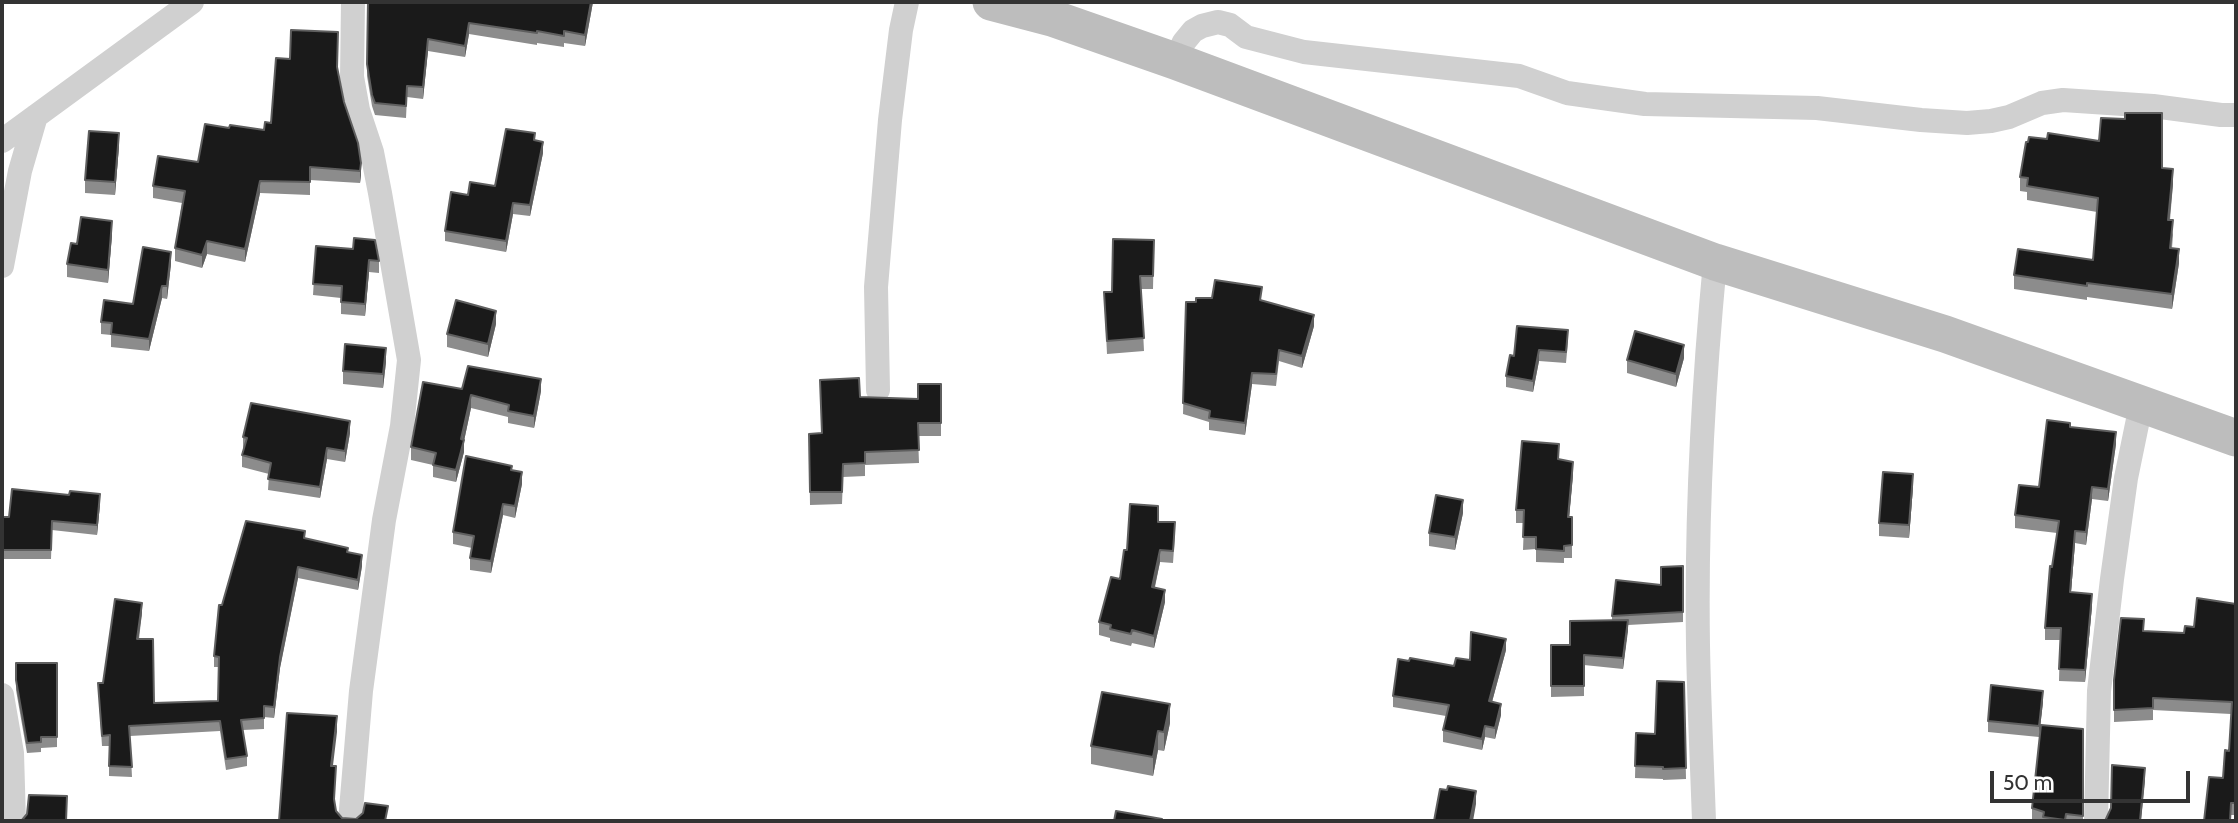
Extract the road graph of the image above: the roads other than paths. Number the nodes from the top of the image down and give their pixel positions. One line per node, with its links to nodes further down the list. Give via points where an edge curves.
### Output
1 (192, 2): 7 (street)
2 (353, 2): 16 (street, via 352,77 372,152 409,360 361,691)
3 (908, 2): 11 (street, via 890,120 876,287)
4 (991, 2): 5 (main road)
5 (1174, 61): 6 (street, via 1193,31 1218,22 1247,37 1304,52 1508,75 1567,93 1645,104 1817,108 1967,123 2009,117 2063,100); 9 (main road)
6 (2236, 114)
7 (36, 116): 8 (street); 10 (street)
8 (2, 141)
9 (1715, 262): 12 (main road, via 1945,334); 17 (street, via 1705,367 1699,556)
10 (2, 266)
11 (878, 390)
12 (2141, 405): 13 (main road); 18 (street, via 2126,478 2101,678)
13 (2236, 438)
14 (2, 695): 15 (street, via 12,754)
15 (14, 821)
16 (350, 821)
17 (1704, 821)
18 (2096, 821)

